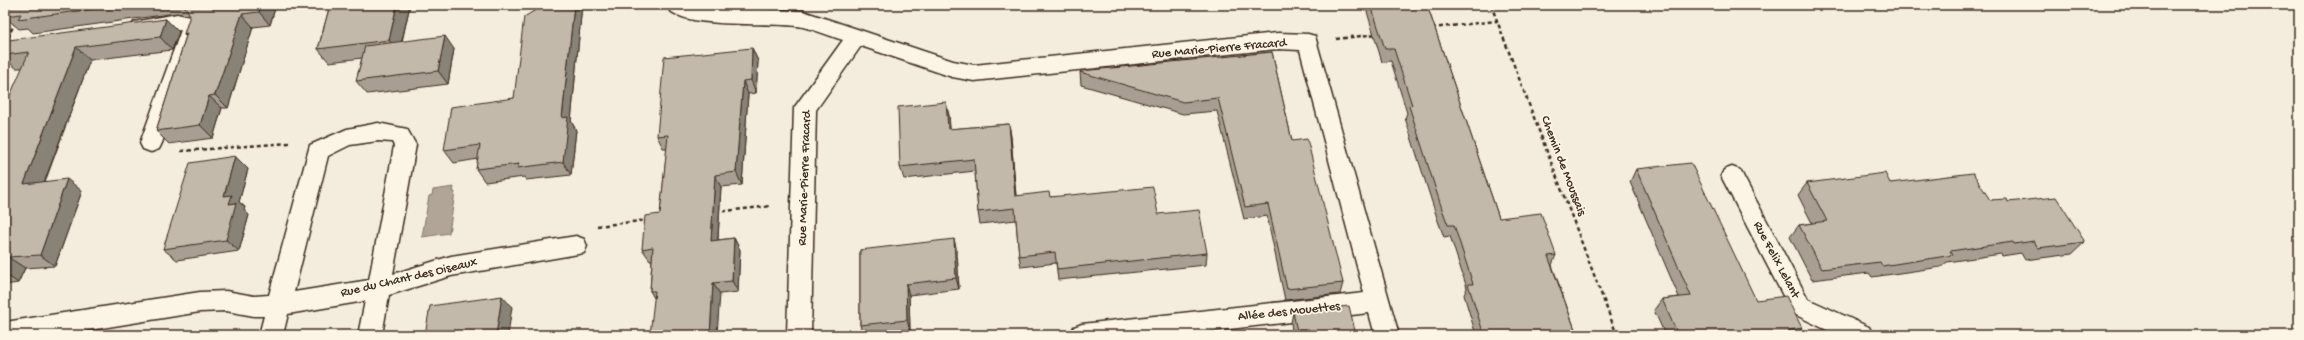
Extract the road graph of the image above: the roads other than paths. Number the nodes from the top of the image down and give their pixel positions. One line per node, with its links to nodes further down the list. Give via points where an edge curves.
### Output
1 (682, 9): 3 (street, Rue Marie-Pierre Fracard, via 803,19)
2 (122, 29): 4 (street, via 177,22 187,23 191,30)
3 (857, 37): 8 (street, Rue Marie-Pierre Fracard, via 952,69 974,73 1278,41 1308,42); 13 (street, Rue Marie-Pierre Fracard, via 805,108)
4 (151, 143)
5 (1732, 176): 16 (street, Rue Felix Lelant, via 1800,306)
6 (576, 246): 7 (street, Rue du Chant des Oiseaux, via 451,266)
7 (378, 288): 9 (street, Rue du Chant des Oiseaux); 9 (street, via 405,145 399,135 387,131 347,136 318,151); 12 (street)
8 (1378, 302): 14 (street, Allée des Mouettes); 15 (street)
9 (278, 305): 10 (street, Rue du Chant des Oiseaux, via 200,302); 11 (street)
10 (5, 332)
11 (271, 335)
12 (370, 335)
13 (799, 335)
14 (1082, 335)
15 (1386, 335)
16 (1861, 335)

